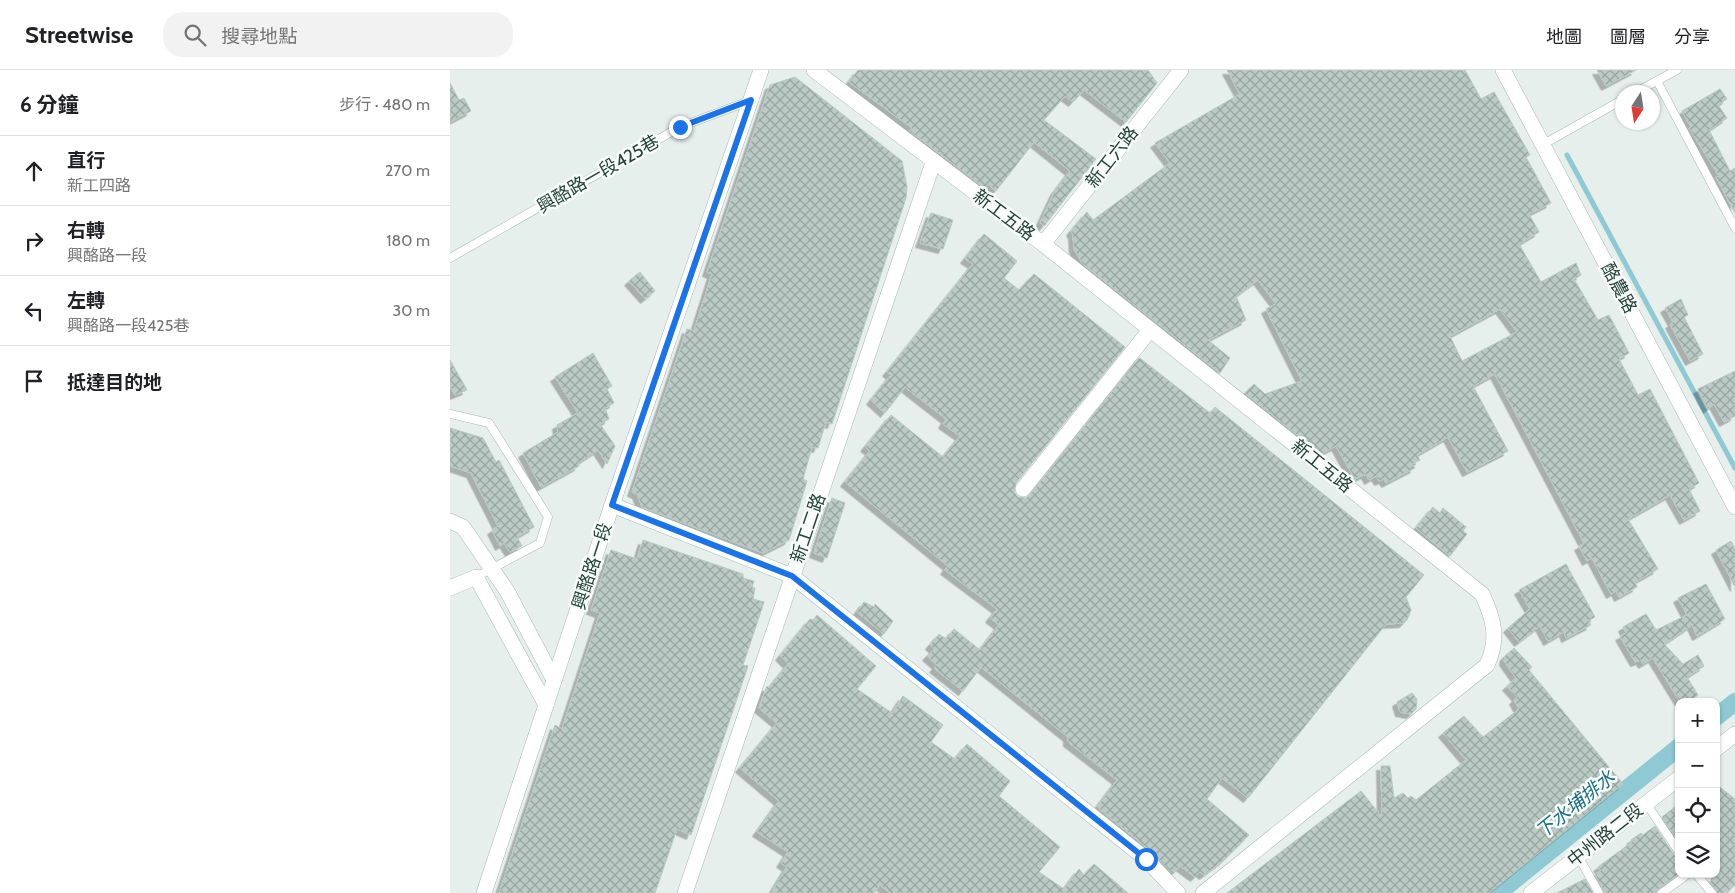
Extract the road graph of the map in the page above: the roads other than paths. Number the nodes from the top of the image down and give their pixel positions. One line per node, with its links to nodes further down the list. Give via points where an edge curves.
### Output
1 (760, 70): 8 (street, 興酪路一段)
2 (814, 70): 11 (street, 新工五路)
3 (1181, 70): 13 (street, 新工六路)
4 (1503, 70): 10 (street, 酪農路)
5 (1677, 70): 6 (lane)
6 (1657, 81): 7 (lane); 12 (lane)
7 (1649, 85)
8 (751, 100): 14 (lane, 興酪路一段425巷, via 680,127); 18 (street, 興酪路一段)
9 (1615, 104): 10 (lane)
10 (1542, 145): 19 (street, 酪農路)
11 (933, 162): 13 (street, 新工五路); 22 (street, 新工二路)
12 (1735, 228)
13 (1043, 244): 15 (street, 新工五路)
14 (450, 258)
15 (1150, 330): 17 (street); 38 (street, 新工五路, via 1482,594 1492,615 1496,637 1488,665)
16 (450, 414): 21 (lane, via 488,423 548,517 540,543)
17 (1023, 489)
18 (612, 505): 22 (street); 25 (street, 興酪路一段)
19 (1735, 507)
20 (450, 521): 21 (street, via 463,527)
21 (492, 570): 23 (lane); 25 (street)
22 (792, 576): 36 (street, 新工二路); 37 (street, via 1146,859)
23 (476, 577): 24 (street); 26 (street)
24 (450, 588)
25 (554, 680): 26 (street, 興酪路一段)
26 (546, 705): 35 (street, 興酪路一段)
27 (1735, 734): 28 (street)
28 (1720, 746)
29 (1675, 781): 30 (street, 中州路二段)
30 (1646, 803): 31 (lane); 32 (street, 中州路二段)
31 (1675, 846)
32 (1578, 856): 39 (street, 中州路二段); 40 (lane)
33 (1683, 878): 41 (lane)
34 (1699, 878): 42 (lane)
35 (484, 893)
36 (685, 893)
37 (1178, 893)
38 (1204, 893)
39 (1531, 893)
40 (1599, 893)
41 (1662, 893)
42 (1712, 893)

